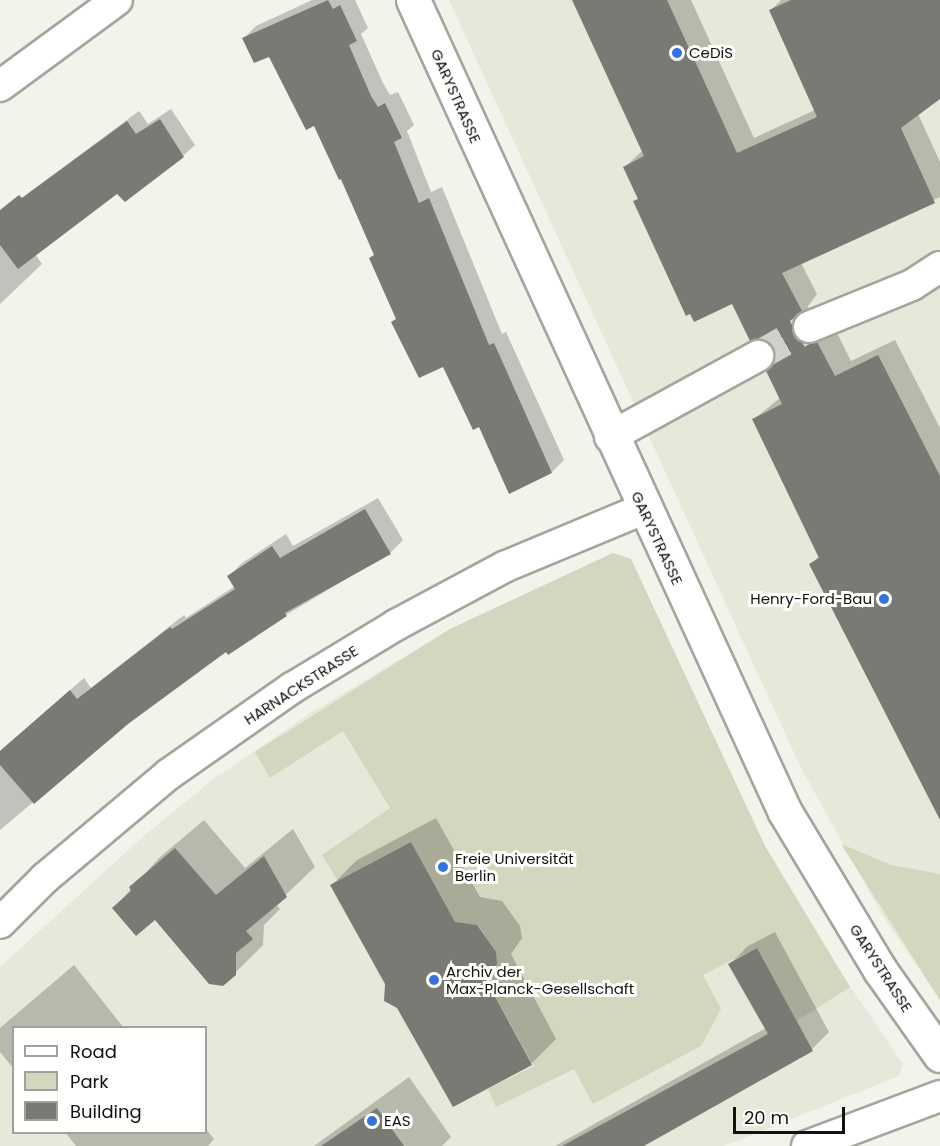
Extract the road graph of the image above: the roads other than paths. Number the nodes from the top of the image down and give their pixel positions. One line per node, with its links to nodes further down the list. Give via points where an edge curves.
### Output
1 (117, 0): 3 (street)
2 (412, 0): 7 (street, GARYSTRASSE)
3 (0, 86)
4 (940, 267): 5 (street, via 912,285)
5 (809, 327)
6 (758, 356): 7 (street)
7 (610, 437): 8 (street, GARYSTRASSE)
8 (643, 509): 9 (street, HARNACKSTRASSE, via 504,567 396,625 292,688 169,774 45,878); 10 (street, GARYSTRASSE, via 785,812 880,970)
9 (0, 923)
10 (940, 1055)
11 (940, 1096): 12 (street)
12 (807, 1146)

